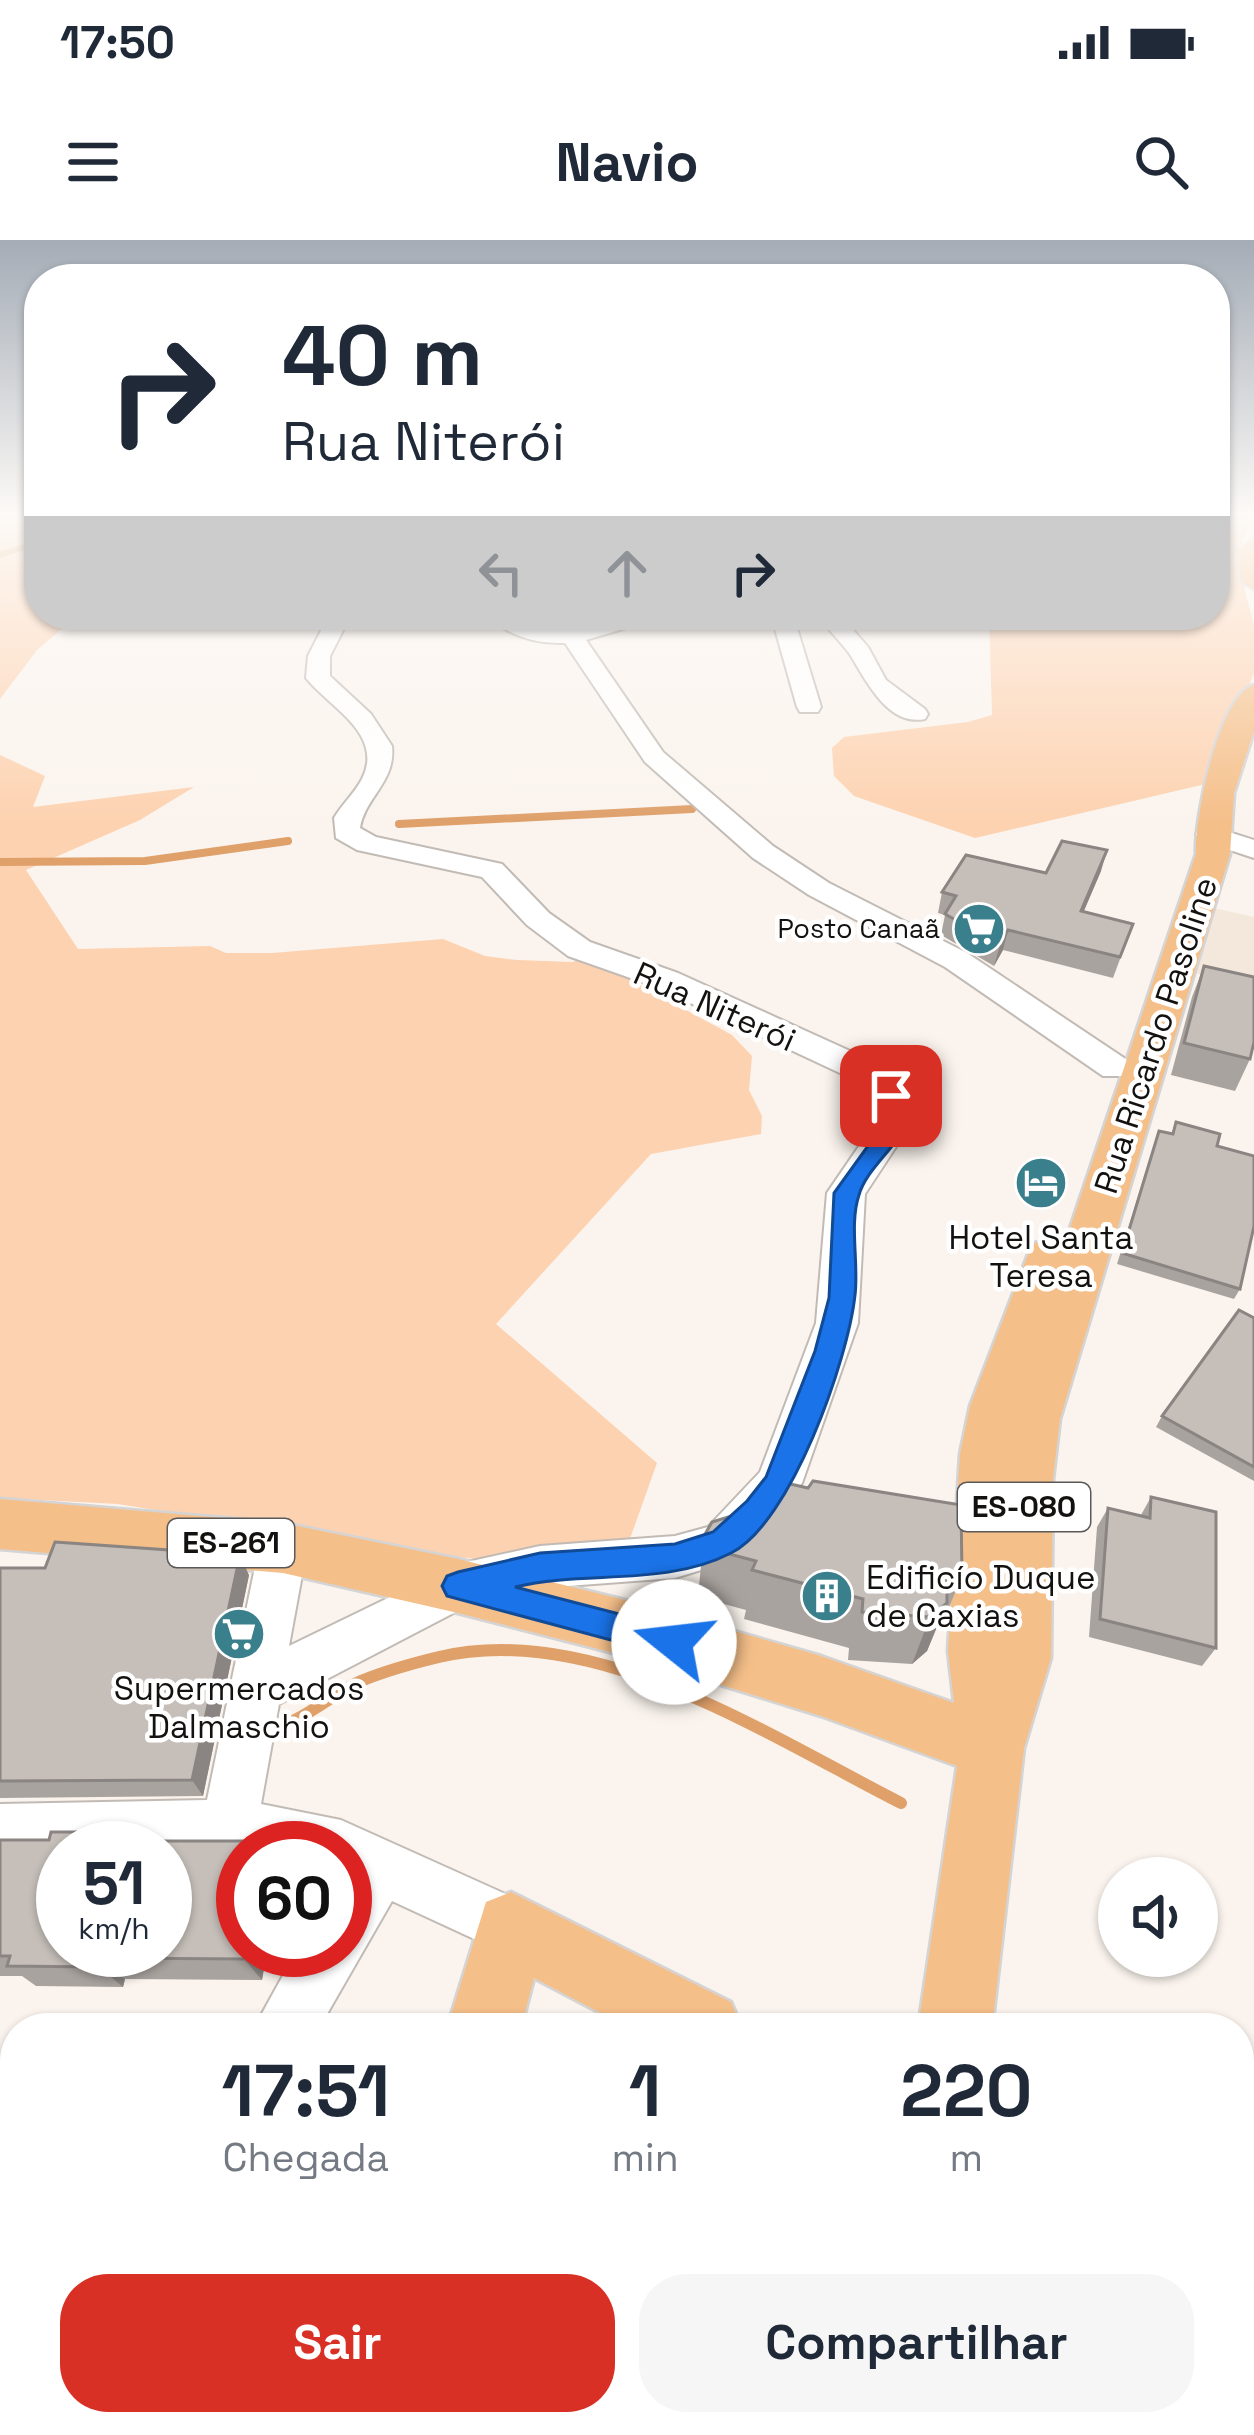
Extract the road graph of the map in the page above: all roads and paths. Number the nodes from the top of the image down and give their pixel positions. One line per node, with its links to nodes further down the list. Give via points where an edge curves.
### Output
1 (332, 630): 14 (street, Rua Niterói, via 318,678 384,753 346,832 367,844 492,871 579,949 869,1072 896,1109 892,1130 846,1193 837,1323 779,1483 758,1510 723,1543 675,1557 540,1567)
2 (528, 630): 6 (street)
3 (602, 630): 6 (street)
4 (786, 630): 8 (street)
5 (841, 630): 9 (street, via 876,684)
6 (572, 638): 11 (street, via 654,757 763,852 956,960)
7 (1254, 694): 10 (main road, ES-080, via 1228,760)
8 (809, 707)
9 (916, 714)
10 (1232, 842): 11 (main road, Rua Ricardo Pasoline / ES-080, via 1191,849); 16 (main road, Rua Ricardo Pasoline / ES-080, via 1214,854 1033,1419 1020,1658)
11 (1115, 1068): 16 (main road, Rua Ricardo Pasoline / ES-080, via 990,1433 979,1651)
12 (0, 1523): 13 (main road, ES-261)
13 (283, 1548): 14 (main road, ES-261); 15 (street)
14 (458, 1586): 15 (street); 16 (main road, ES-261, via 637,1630)
15 (248, 1721): 17 (street)
16 (992, 1748): 26 (main road)
17 (230, 1821)
18 (216, 1831): 19 (street)
19 (0, 1832)
20 (372, 1861): 21 (street)
21 (512, 1927): 24 (main road); 25 (main road)
22 (316, 1977): 23 (street)
23 (294, 2013)
24 (488, 2013)
25 (676, 2013)
26 (957, 2013)

